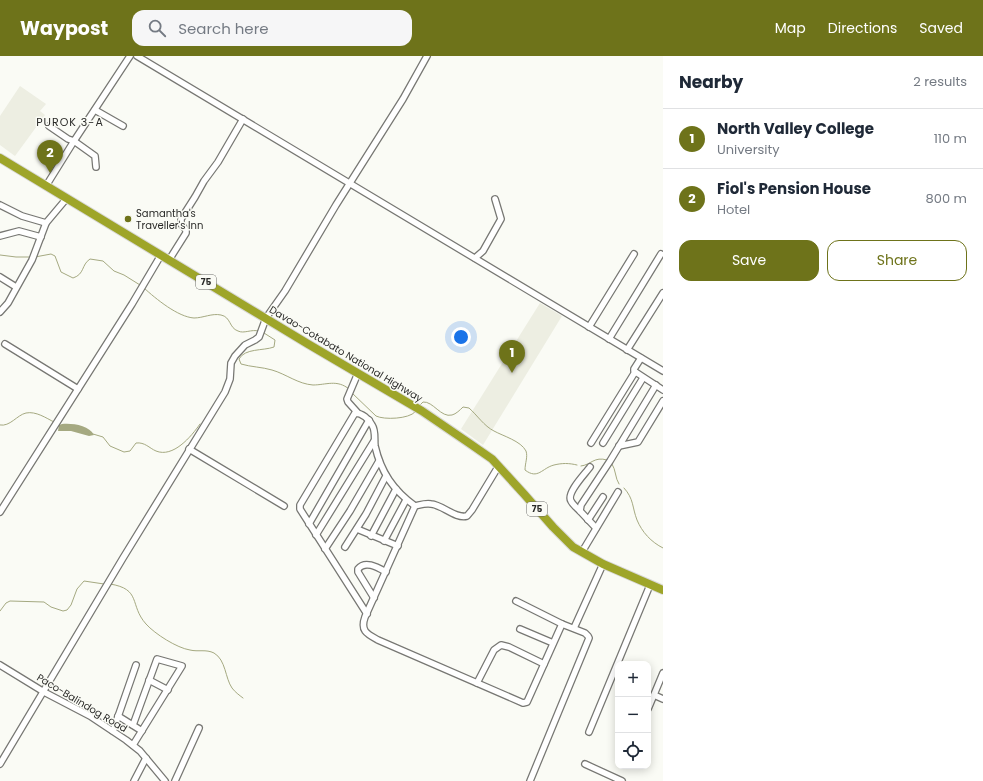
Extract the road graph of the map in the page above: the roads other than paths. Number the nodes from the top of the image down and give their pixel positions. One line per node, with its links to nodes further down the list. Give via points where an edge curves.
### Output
1 (130, 56): 4 (street)
2 (137, 56): 5 (street)
3 (427, 56): 11 (street)
4 (95, 110): 7 (street); 8 (street)
5 (243, 119): 11 (street); 23 (street, via 181,219 186,233)
6 (49, 126): 8 (street)
7 (122, 126)
8 (74, 141): 10 (street, via 95,156); 12 (street)
9 (0, 158): 12 (highway, Davao-Cotabato National Highway / 75)
10 (96, 168)
11 (350, 183): 22 (street); 29 (street)
12 (46, 186): 13 (highway, Davao-Cotabato National Highway / 75)
13 (68, 198): 16 (street); 21 (highway, Davao-Cotabato National Highway / 75)
14 (495, 199): 22 (street, via 501,219 483,251)
15 (0, 205): 16 (street, via 22,216)
16 (46, 223): 18 (street)
17 (0, 236): 18 (street, via 19,231)
18 (41, 236): 25 (street, via 34,256)
19 (634, 254): 30 (street)
20 (661, 254): 31 (street)
21 (161, 255): 23 (highway, Davao-Cotabato National Highway / 75); 40 (street)
22 (475, 258): 30 (street)
23 (169, 260): 29 (highway, Davao-Cotabato National Highway / 75)
24 (0, 277): 25 (street)
25 (16, 287): 27 (street)
26 (663, 293): 33 (street)
27 (2, 305): 28 (street)
28 (0, 312)
29 (266, 318): 37 (highway, Davao-Cotabato National Highway / 75); 49 (street, via 258,339 245,345 232,359 230,379 225,392)
30 (590, 327): 31 (street)
31 (609, 339): 33 (street)
32 (5, 344): 40 (street)
33 (627, 350): 34 (street)
34 (641, 358): 35 (street); 36 (street)
35 (663, 371)
36 (635, 372): 38 (street); 46 (street)
37 (358, 373): 43 (street, via 347,399); 51 (highway, Davao-Cotabato National Highway / 75, via 477,448)
38 (643, 378): 39 (street); 47 (street)
39 (656, 385): 41 (street); 48 (street)
40 (78, 389): 61 (street)
41 (663, 390)
42 (663, 401): 48 (street, via 638,442)
43 (357, 412): 44 (street); 63 (street, via 300,505 300,512)
44 (369, 420): 45 (street, via 374,429); 63 (street)
45 (374, 441): 50 (street); 66 (street)
46 (591, 443)
47 (603, 443)
48 (619, 446): 60 (street, via 581,505)
49 (190, 449): 58 (street); 91 (street)
50 (379, 461): 53 (street); 71 (street)
51 (498, 467): 59 (street, via 467,516 460,516 432,504); 72 (highway, Davao-Cotabato National Highway / 75, via 560,535)
52 (590, 467): 60 (street, via 571,491 571,501)
53 (386, 476): 54 (street); 65 (street)
54 (396, 489): 57 (street); 67 (street)
55 (618, 492): 64 (street)
56 (603, 498): 62 (street)
57 (406, 500): 59 (street); 68 (street)
58 (284, 506)
59 (415, 506): 69 (street)
60 (580, 511): 62 (street)
61 (0, 512)
62 (588, 520): 64 (street)
63 (309, 524): 66 (street)
64 (596, 528): 72 (street)
65 (357, 529): 67 (street); 70 (street)
66 (316, 535): 71 (street)
67 (371, 536): 68 (street)
68 (384, 541): 69 (street)
69 (398, 546): 74 (street)
70 (345, 547)
71 (325, 549): 79 (street)
72 (582, 552): 73 (highway, Davao-Cotabato National Highway / 75)
73 (603, 564): 75 (highway, Davao-Cotabato National Highway / 75); 81 (street)
74 (386, 572): 77 (street); 77 (street, via 370,565 358,569)
75 (650, 585): 76 (highway, Davao-Cotabato National Highway / 75); 100 (street)
76 (663, 590)
77 (374, 598): 79 (street)
78 (516, 601): 80 (street)
79 (367, 614): 89 (street, via 363,627 372,637)
80 (562, 624): 81 (street); 83 (street)
81 (574, 628): 105 (street, via 588,636 589,642)
82 (520, 629): 83 (street)
83 (553, 643): 84 (street)
84 (544, 664): 89 (street, via 501,645 494,650); 89 (street, via 526,703)
85 (0, 665): 91 (street, Paco-Balindog Road)
86 (136, 665): 95 (street)
87 (663, 673): 92 (street)
88 (149, 680): 90 (street); 90 (street, via 157,659 182,666); 96 (street)
89 (477, 683)
90 (168, 690): 99 (street)
91 (44, 692): 98 (street, Paco-Balindog Road); 103 (street)
92 (654, 695): 93 (street); 94 (street)
93 (663, 699)
94 (651, 702)
95 (118, 716): 96 (street); 98 (street)
96 (133, 725): 99 (street)
97 (199, 728): 108 (street)
98 (113, 731): 101 (street, Paco-Balindog Road)
99 (142, 731): 101 (street)
100 (589, 732)
101 (133, 745): 102 (street, Paco-Balindog Road)
102 (146, 758): 106 (street); 107 (street, Paco-Balindog Road)
103 (0, 764)
104 (585, 764): 109 (street)
105 (531, 780)
106 (134, 781)
107 (165, 781)
108 (175, 781)
109 (622, 781)

